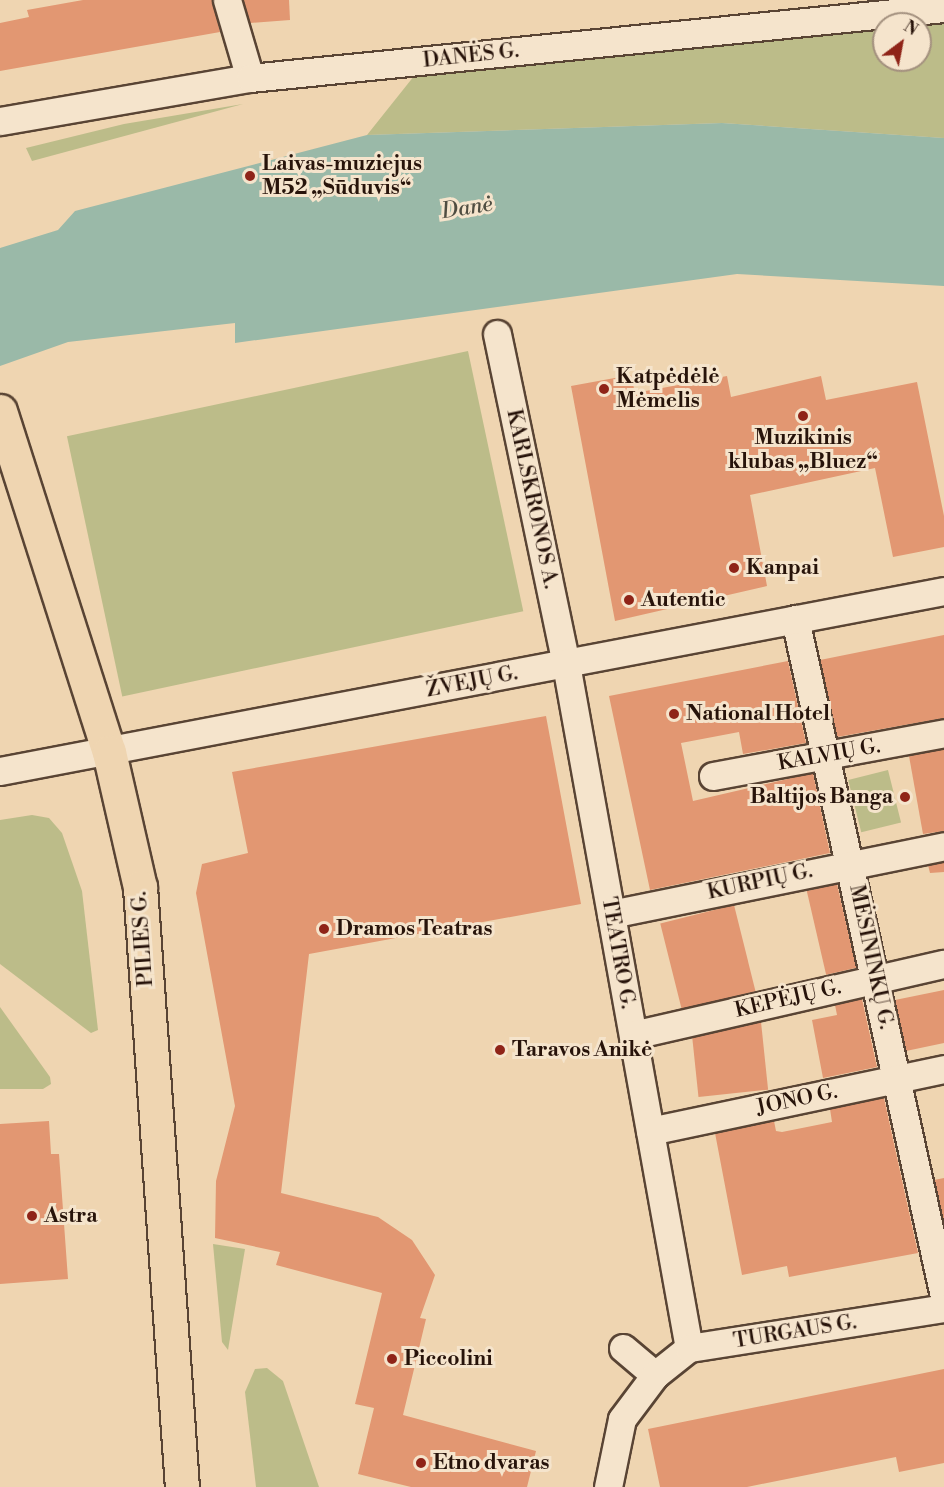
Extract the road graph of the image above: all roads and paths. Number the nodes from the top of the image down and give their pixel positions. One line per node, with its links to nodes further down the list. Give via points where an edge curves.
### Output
1 (227, 0): 3 (street)
2 (944, 8): 3 (street, DANĖS G.)
3 (250, 78): 4 (street, DANĖS G.)
4 (0, 121)
5 (497, 334): 9 (street, KARLSKRONOS A.)
6 (4, 424): 11 (main road, PILIES G.)
7 (944, 591): 8 (street, ŽVEJŲ G.)
8 (795, 620): 9 (street, ŽVEJŲ G.); 12 (street, MĖSININKŲ G.)
9 (566, 664): 11 (street, ŽVEJŲ G.); 17 (street, TEATRO G.)
10 (944, 733): 12 (street, KALVIŲ G.)
11 (109, 752): 13 (street, ŽVEJŲ G.); 29 (main road, PILIES G., via 140,887)
12 (827, 757): 14 (street, KALVIŲ G.); 16 (street, MĖSININKŲ G.)
13 (0, 771)
14 (713, 776)
15 (944, 846): 16 (street, KURPIŲ G.)
16 (851, 863): 17 (street, KURPIŲ G.); 19 (street, MĖSININKŲ G.)
17 (611, 914): 20 (street, TEATRO G.)
18 (944, 964): 19 (street, KEPĖJŲ G.)
19 (875, 979): 20 (street, KEPĖJŲ G.); 22 (street, MĖSININKŲ G.)
20 (633, 1035): 23 (street, TEATRO G.)
21 (944, 1069): 22 (street, JONO G.)
22 (899, 1078): 23 (street, JONO G.); 24 (street, MĖSININKŲ G.)
23 (650, 1131): 27 (street, TEATRO G.)
24 (944, 1296)
25 (944, 1308): 27 (street, TURGAUS G.)
26 (623, 1348): 28 (street)
27 (689, 1348): 28 (street, TURGAUS G.)
28 (655, 1375): 30 (street, TURGAUS G., via 622,1419)
29 (183, 1487)
30 (608, 1487)

